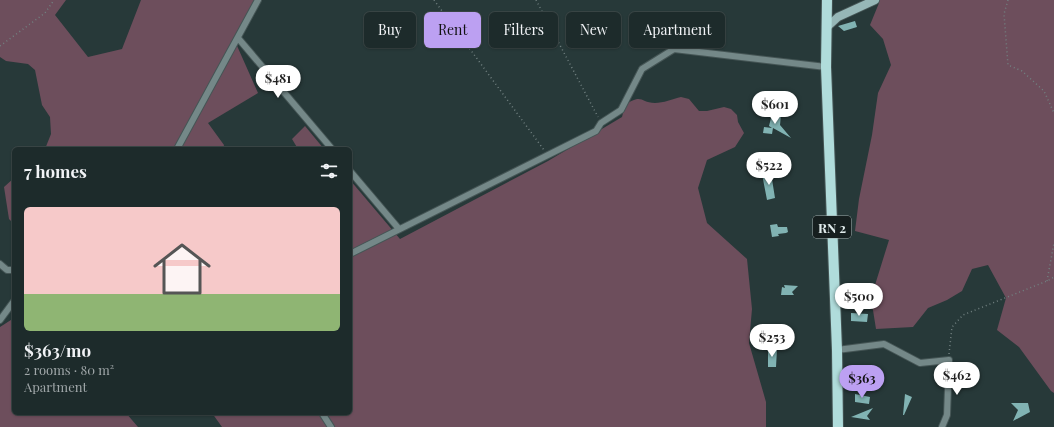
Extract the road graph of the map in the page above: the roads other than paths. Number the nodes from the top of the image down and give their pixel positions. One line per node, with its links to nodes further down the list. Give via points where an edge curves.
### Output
1 (258, 0): 5 (street)
2 (827, 0): 4 (main road, RN 2)
3 (875, 0): 4 (street, via 838,17)
4 (827, 27): 6 (main road, RN 2)
5 (238, 38): 7 (street); 8 (street)
6 (826, 67): 10 (street, via 674,49 642,69 621,110 601,123 596,130); 16 (main road, RN 2)
7 (177, 147)
8 (330, 147)
9 (352, 172): 10 (street)
10 (400, 229): 11 (street)
11 (352, 253)
12 (0, 264): 13 (street, via 7,270)
13 (12, 270)
14 (12, 304): 15 (street)
15 (0, 320)
16 (837, 350): 19 (main road, RN 2); 20 (street, via 884,344 920,363 949,360 948,415)
17 (323, 415): 18 (street)
18 (331, 427)
19 (838, 427)
20 (942, 427)

